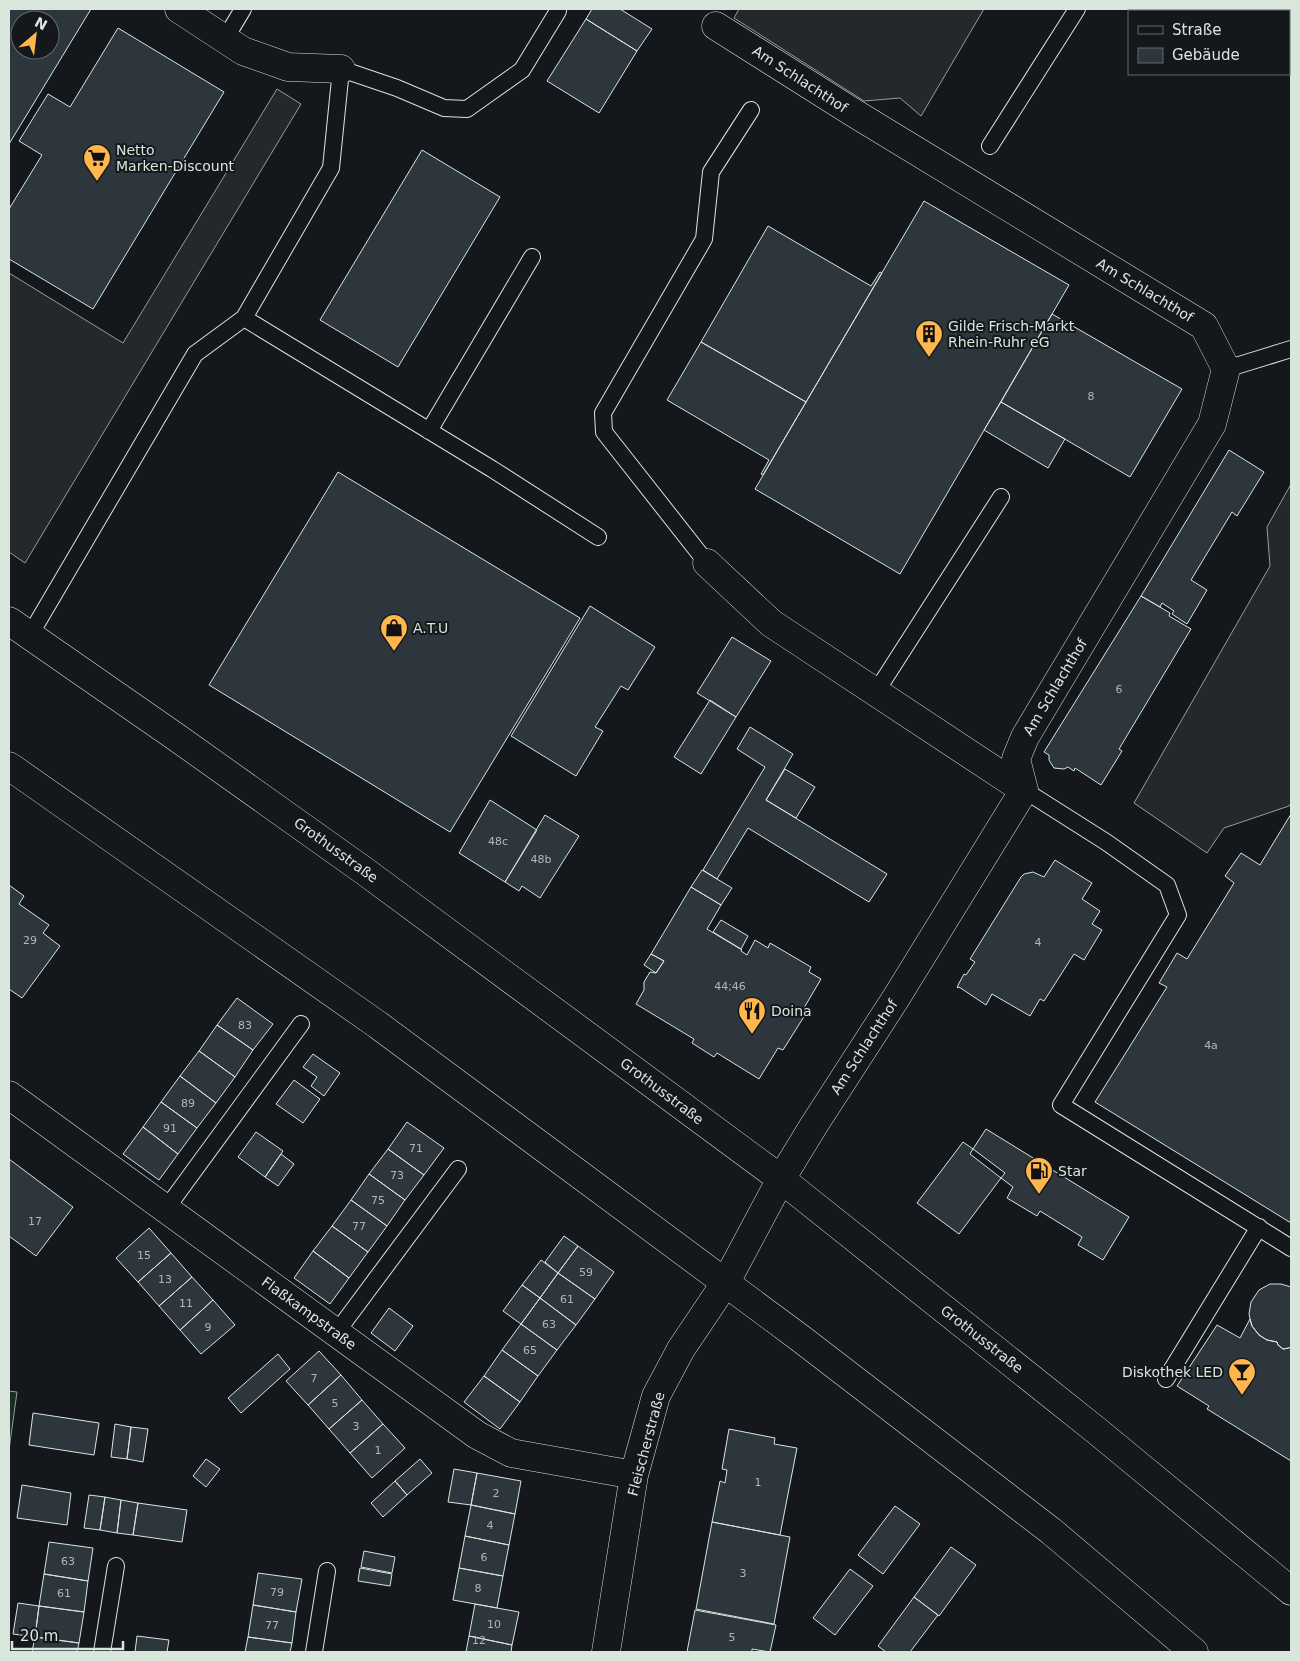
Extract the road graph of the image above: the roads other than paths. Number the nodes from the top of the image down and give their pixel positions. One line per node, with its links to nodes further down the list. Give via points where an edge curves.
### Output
1 (179, 9): 6 (street)
2 (242, 9): 6 (lane)
3 (1077, 9): 9 (lane)
4 (558, 11): 7 (lane, via 522,70 467,109 444,108)
5 (716, 26): 13 (street, Am Schlachthof, via 1204,326)
6 (225, 39): 7 (street, via 243,51 288,67)
7 (340, 69): 11 (lane, via 331,168)
8 (752, 110): 17 (lane, via 711,172 704,239 603,413 604,432)
9 (990, 146)
10 (532, 257): 14 (lane)
11 (244, 318): 14 (lane); 18 (lane, via 195,354)
12 (1291, 349): 13 (lane)
13 (1226, 369): 21 (street, Am Schlachthof, via 1212,424 1024,737 1016,759)
14 (430, 432): 16 (lane)
15 (1001, 498): 19 (lane)
16 (598, 537)
17 (706, 563): 19 (street, via 771,623)
18 (20, 628): 25 (street, Grothusstraße, via 363,870)
19 (876, 692): 21 (street)
20 (9, 766): 29 (street, via 378,1026)
21 (1024, 790): 25 (street, Am Schlachthof); 27 (lane, via 1167,885 1178,915 1061,1105)
22 (301, 1024): 26 (lane)
23 (9, 1095): 26 (street, Flaßkampstraße)
24 (458, 1169): 30 (lane)
25 (781, 1179): 29 (street, Am Schlachthof); 35 (street, Grothusstraße, via 1097,1431)
26 (166, 1209): 30 (street, Flaßkampstraße)
27 (1258, 1228): 28 (lane); 31 (lane)
28 (1291, 1248)
29 (726, 1282): 32 (street, Fleischerstraße, via 681,1349 656,1396); 39 (street, via 1051,1531)
30 (336, 1333): 32 (street, Flaßkampstraße, via 477,1435 511,1453)
31 (1166, 1379)
32 (634, 1474): 38 (street, Fleischerstraße)
33 (116, 1566): 36 (lane)
34 (327, 1571): 37 (lane)
35 (1291, 1591)
36 (102, 1652)
37 (314, 1652)
38 (606, 1652)
39 (1194, 1652)

